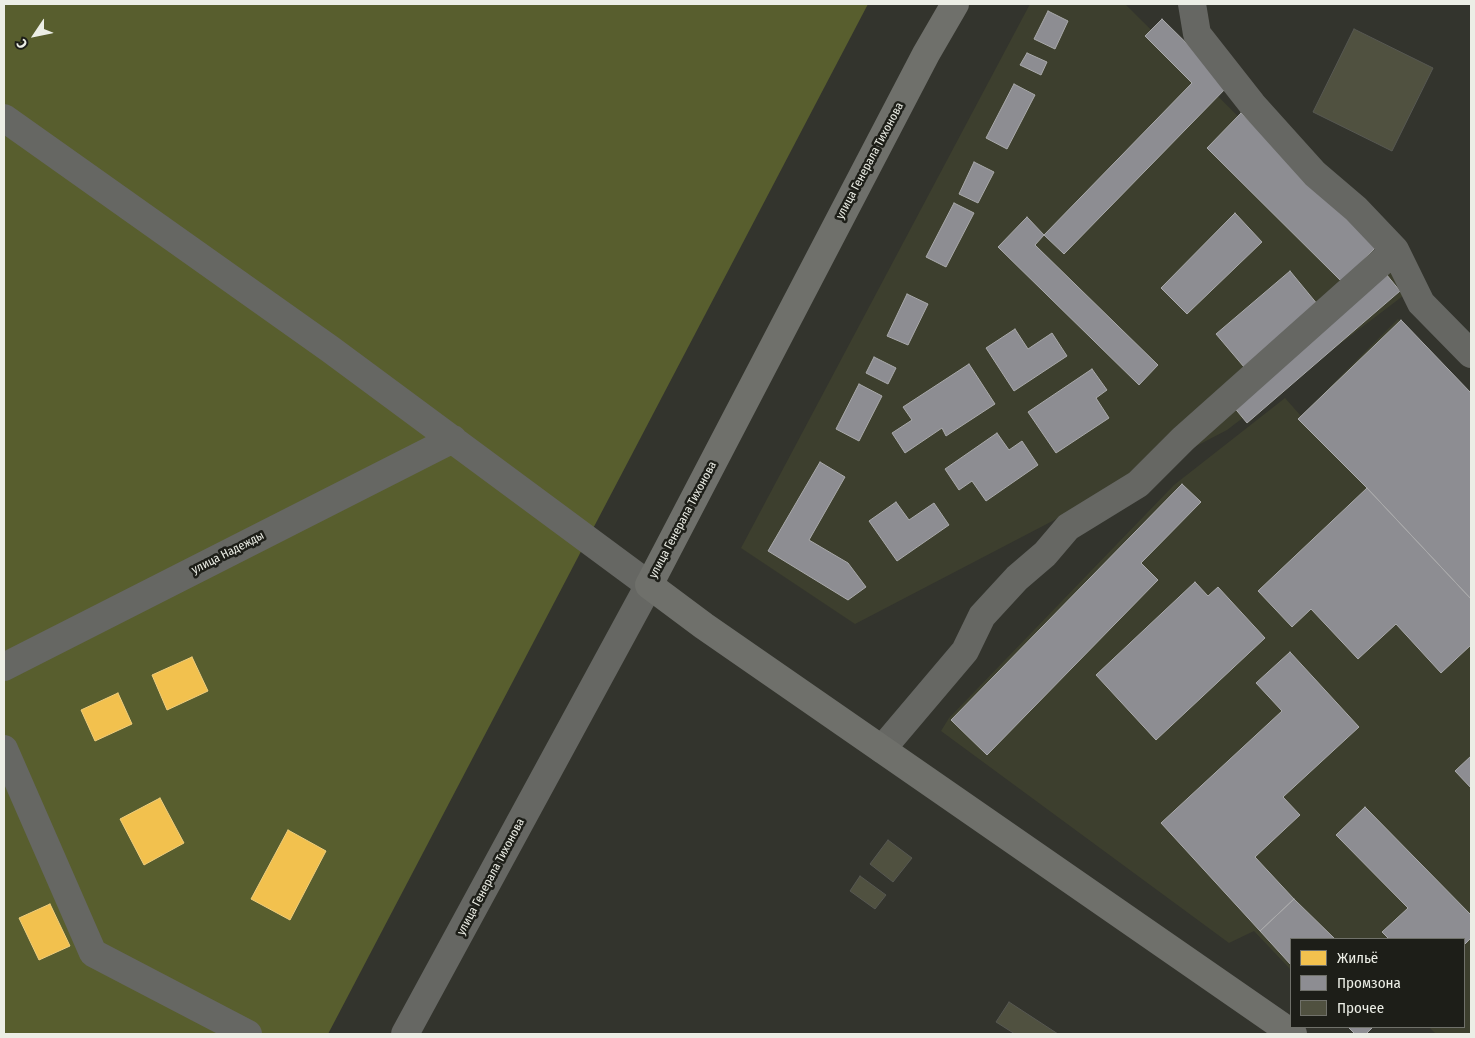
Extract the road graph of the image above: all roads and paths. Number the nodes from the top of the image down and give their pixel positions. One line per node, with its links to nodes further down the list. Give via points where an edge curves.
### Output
1 (955, 4): 7 (main road, улица Генерала Тихонова)
2 (1192, 4): 4 (street, via 1197,34 1252,104 1315,174 1356,209)
3 (4, 118): 6 (street)
4 (1395, 250): 5 (street, via 1421,303); 10 (street, via 1183,439 1138,484 1068,527 982,616 965,651)
5 (1471, 354)
6 (453, 439): 7 (street); 8 (street, улица Надежды)
7 (649, 585): 10 (main road); 12 (street, улица Генерала Тихонова)
8 (4, 667)
9 (4, 748): 11 (street, via 93,953)
10 (882, 749): 13 (main road)
11 (248, 1034)
12 (405, 1034)
13 (1293, 1034)

